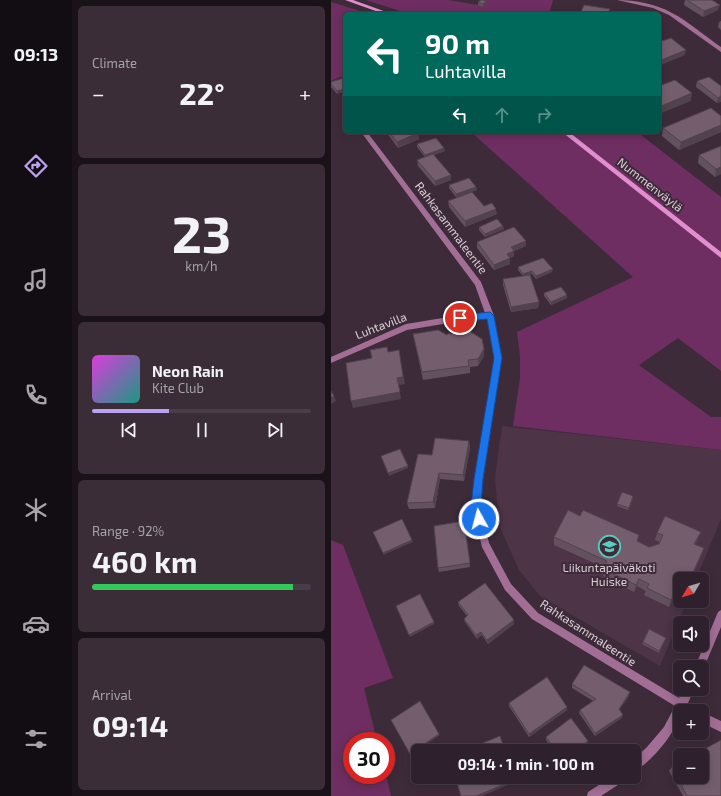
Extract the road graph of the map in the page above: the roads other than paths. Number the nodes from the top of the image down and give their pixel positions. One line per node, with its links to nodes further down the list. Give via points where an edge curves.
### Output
1 (348, 0): 3 (street)
2 (620, 0): 4 (street, via 654,7 671,14)
3 (383, 12)
4 (721, 50)
5 (366, 134): 8 (street, Rahkasammaleentie, via 478,284)
6 (568, 134): 7 (street, Nummenväylä)
7 (721, 256)
8 (490, 316): 9 (street, Luhtavilla, via 473,316 406,327); 12 (street, Rahkasammaleentie, via 498,358 476,506 485,544 508,587 535,616)
9 (331, 360)
10 (721, 615): 11 (street)
11 (703, 660)
12 (679, 704)
13 (673, 721): 16 (street, via 668,731)
14 (709, 721): 15 (street)
15 (721, 727)
16 (641, 760)
17 (610, 784): 18 (street)
18 (592, 796)

